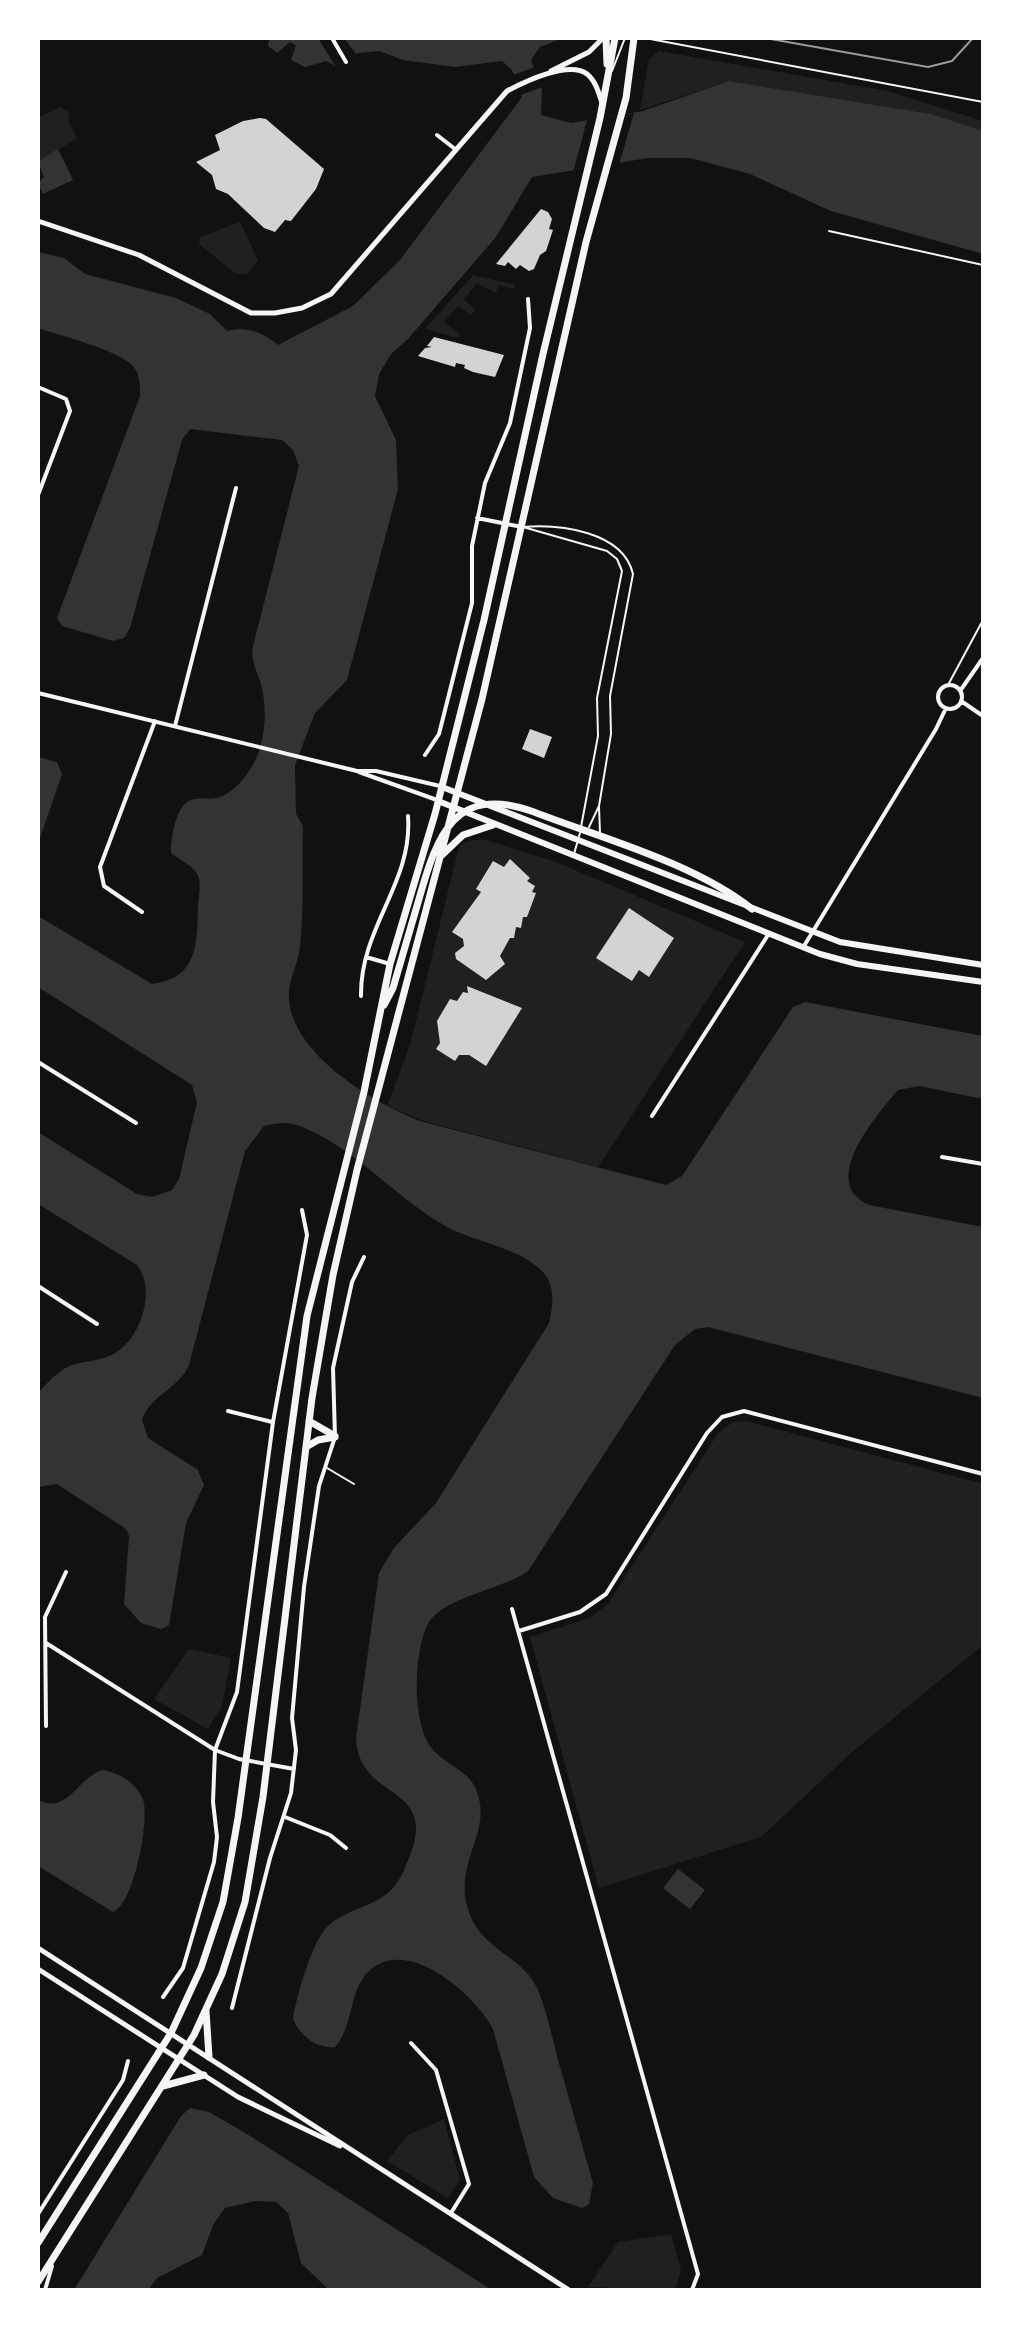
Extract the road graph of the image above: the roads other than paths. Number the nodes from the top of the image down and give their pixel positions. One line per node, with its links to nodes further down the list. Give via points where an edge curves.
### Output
1 (332, 38): 7 (street)
2 (604, 38): 8 (street); 9 (main road)
3 (615, 38): 9 (main road)
4 (625, 38): 9 (lane)
5 (634, 38): 23 (main road, via 622,115)
6 (645, 38): 10 (lane)
7 (346, 62)
8 (546, 74): 11 (street, via 583,72); 13 (street, via 493,104)
9 (606, 78): 11 (main road)
10 (983, 102)
11 (603, 104): 22 (main road)
12 (437, 135): 13 (street)
13 (455, 149): 14 (street, via 331,294 289,311 251,313 139,255)
14 (38, 221)
15 (829, 231): 16 (lane)
16 (983, 265)
17 (528, 299): 21 (street, via 530,328 510,423)
18 (38, 387): 20 (street, via 70,404)
19 (236, 488): 33 (street)
20 (38, 495)
21 (477, 518): 22 (street); 34 (street, via 472,603 439,734)
22 (506, 524): 23 (street); 36 (main road)
23 (522, 527): 37 (main road); 39 (lane, via 543,525 600,538 619,548 631,565); 43 (lane, via 607,551 622,571 597,698 598,736)
24 (983, 620): 26 (lane)
25 (983, 658): 27 (street)
26 (948, 685): 27 (street); 30 (street, via 938,694)
27 (960, 691): 29 (street)
28 (38, 693): 32 (street)
29 (961, 701): 30 (street); 31 (street)
30 (946, 708): 49 (street)
31 (983, 716)
32 (155, 721): 33 (street); 48 (street, via 100,867 104,886)
33 (175, 726): 35 (street)
34 (425, 755)
35 (357, 771): 36 (street); 38 (street)
36 (442, 787): 37 (main road); 38 (main road)
37 (457, 791): 40 (main road); 43 (main road)
38 (438, 801): 40 (main road); 53 (main road)
39 (599, 806): 43 (lane); 44 (lane)
40 (453, 808): 42 (main road); 45 (main road)
41 (408, 816): 52 (street, via 409,842 398,880 374,926)
42 (493, 825): 45 (main road, via 463,835); 46 (main road)
43 (578, 840): 44 (main road); 46 (lane)
44 (603, 850): 47 (main road)
45 (441, 856): 68 (main road, via 357,1170)
46 (572, 857): 50 (main road)
47 (752, 909): 49 (main road); 57 (main road, via 718,886 523,807 486,804 460,815 441,835 393,988)
48 (142, 912)
49 (812, 931): 51 (street); 54 (main road, via 878,951)
50 (768, 935): 51 (main road); 59 (street)
51 (803, 949): 55 (main road, via 857,964)
52 (366, 957): 53 (street); 56 (street)
53 (390, 964): 57 (main road)
54 (983, 965)
55 (983, 982)
56 (361, 996)
57 (380, 1011): 81 (main road, via 303,1341)
58 (38, 1062): 60 (street)
59 (652, 1116)
60 (136, 1123)
61 (942, 1157): 62 (street)
62 (983, 1164)
63 (302, 1210): 69 (street, via 307,1235)
64 (364, 1257): 70 (street, via 352,1282 333,1368)
65 (38, 1286): 66 (street)
66 (97, 1324)
67 (228, 1411): 69 (street)
68 (309, 1421): 70 (main road); 71 (main road)
69 (273, 1422): 80 (street, via 237,1692)
70 (335, 1437): 71 (main road); 72 (street)
71 (306, 1447): 82 (main road)
72 (326, 1467): 74 (lane); 83 (street, via 304,1587 292,1718)
73 (983, 1474): 77 (street, via 744,1411 722,1417 606,1594 580,1612)
74 (354, 1484)
75 (66, 1572): 78 (street, via 48,1608)
76 (512, 1609): 77 (street)
77 (519, 1631): 108 (street, via 698,2274)
78 (46, 1643): 79 (street); 80 (street)
79 (46, 1726)
80 (215, 1750): 81 (street); 88 (street, via 214,1862 183,1968)
81 (246, 1761): 82 (street); 91 (main road, via 223,1902)
82 (267, 1764): 83 (street); 90 (main road, via 245,1902)
83 (294, 1769): 84 (street)
84 (285, 1817): 85 (street, via 330,1835); 89 (street)
85 (346, 1848)
86 (38, 1948): 91 (street)
87 (38, 1969): 94 (street)
88 (163, 1997)
89 (232, 2008)
90 (206, 2011): 93 (main road); 95 (main road)
91 (171, 2033): 93 (street); 94 (main road)
92 (411, 2043): 102 (street, via 436,2070 469,2184)
93 (188, 2044): 95 (street); 96 (main road)
94 (162, 2050): 96 (street); 103 (main road)
95 (209, 2057): 100 (street)
96 (179, 2060): 98 (street); 99 (main road)
97 (128, 2061): 101 (street, via 123,2080)
98 (204, 2075): 99 (main road); 100 (street, via 258,2109)
99 (163, 2086): 104 (main road)
100 (351, 2151): 102 (street)
101 (38, 2214)
102 (451, 2214): 107 (street)
103 (38, 2243)
104 (54, 2256): 105 (main road); 106 (street)
105 (38, 2282)
106 (45, 2290)
107 (569, 2290)
108 (692, 2290)

